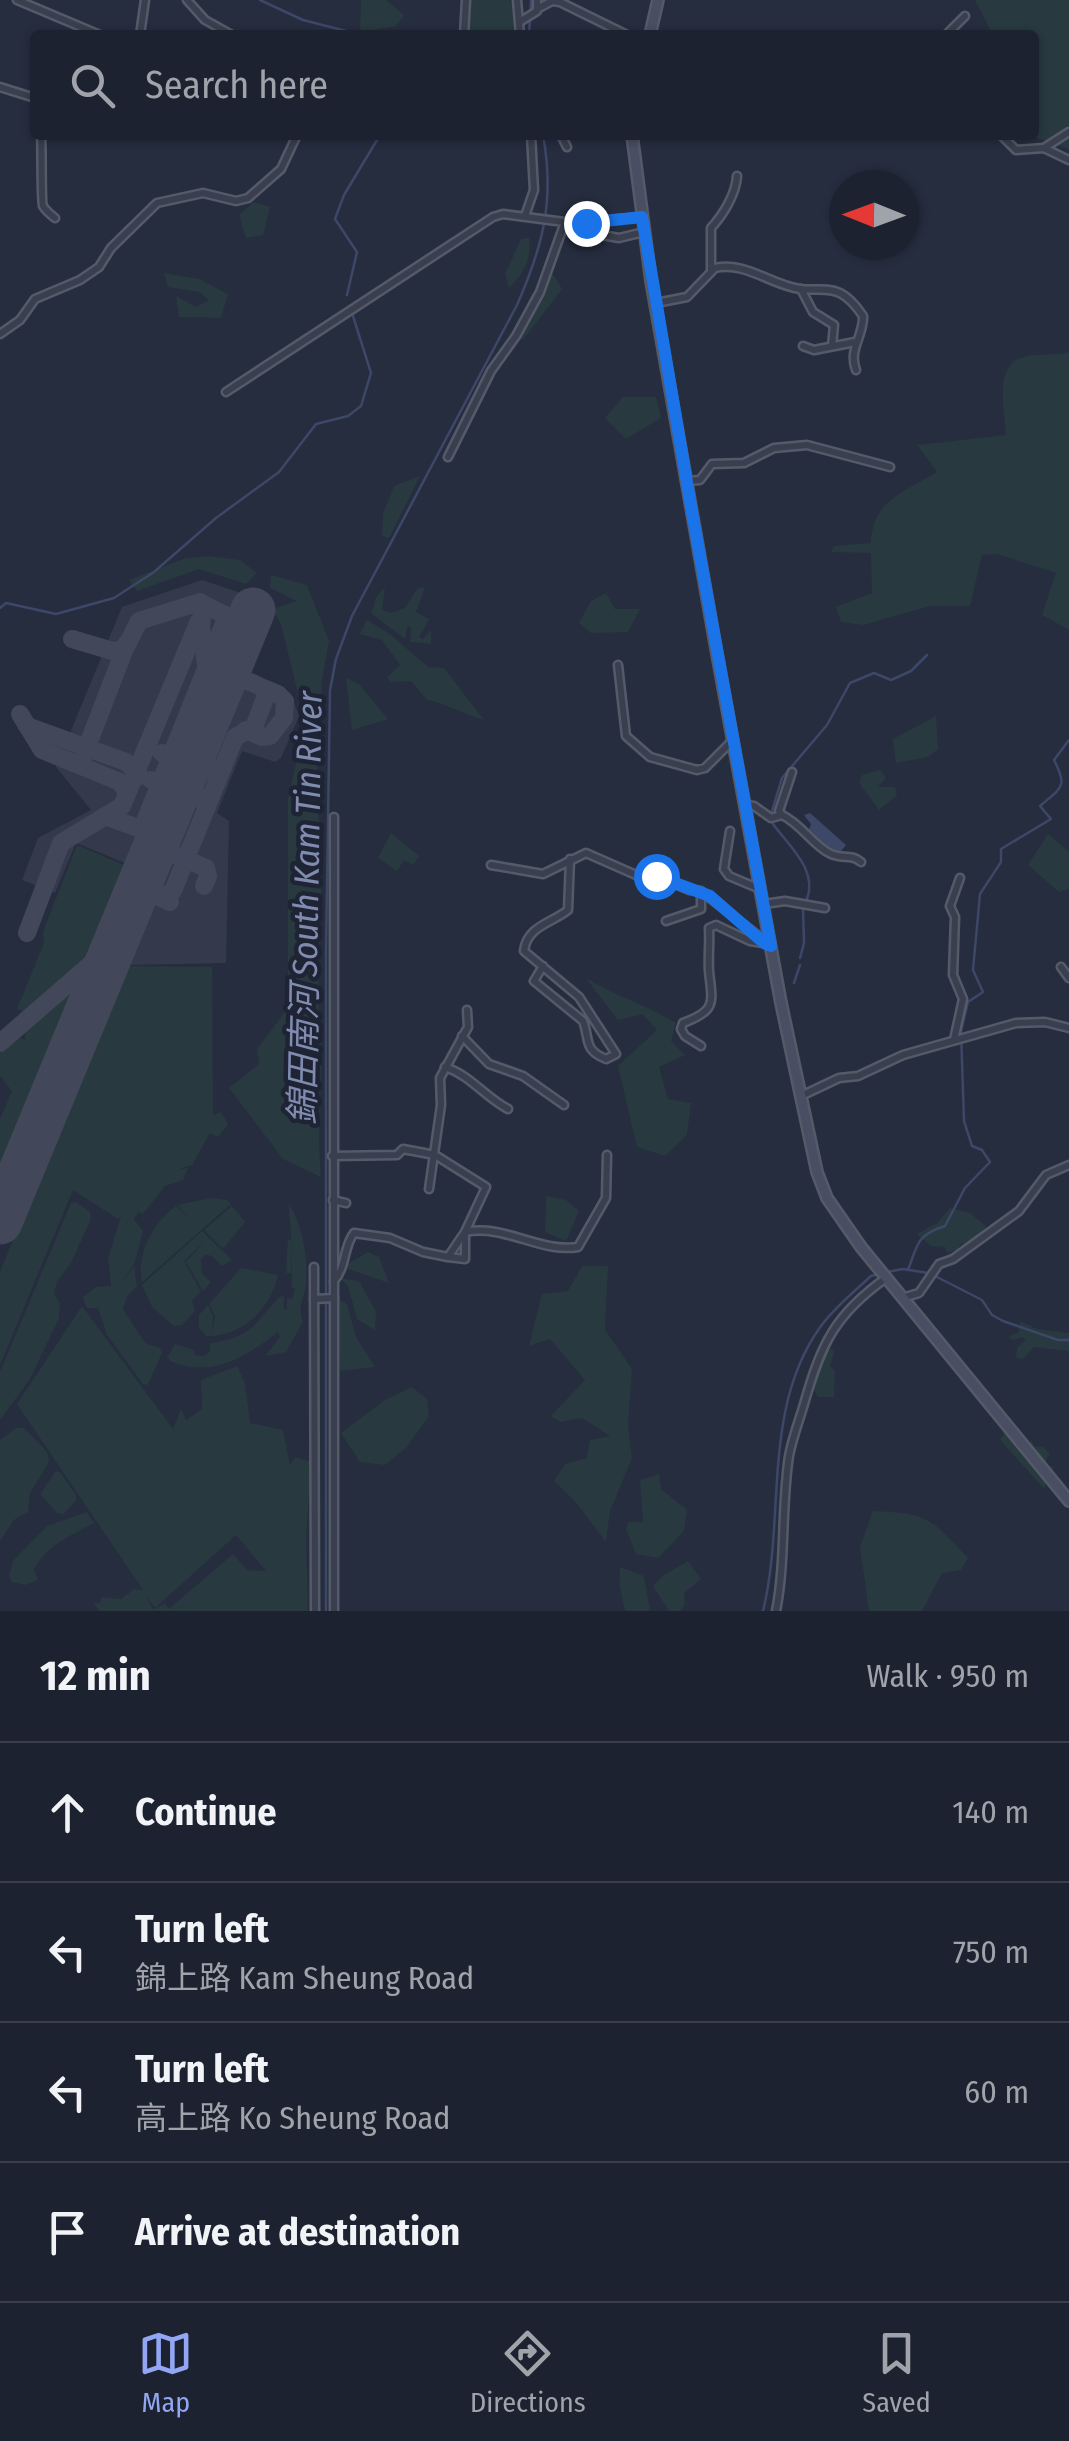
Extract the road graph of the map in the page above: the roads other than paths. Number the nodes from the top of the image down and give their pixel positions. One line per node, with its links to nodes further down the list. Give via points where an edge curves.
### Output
1 (17, 0): 11 (street)
2 (145, 0): 14 (street)
3 (187, 0): 15 (street)
4 (466, 0): 16 (street)
5 (518, 0): 9 (street)
6 (658, 0): 20 (main road)
7 (537, 7): 9 (street); 10 (street, via 560,2)
8 (965, 16): 21 (street)
9 (522, 20): 17 (street)
10 (604, 23): 18 (street); 19 (street)
11 (75, 24): 12 (street); 13 (street)
12 (71, 30)
13 (89, 30)
14 (141, 30)
15 (223, 30)
16 (464, 30)
17 (521, 30)
18 (602, 30)
19 (617, 30)
20 (651, 30)
21 (951, 30)
22 (0, 87): 23 (street)
23 (30, 96)
24 (1069, 132): 32 (street)
25 (41, 140): 37 (street, via 41,198)
26 (295, 140): 44 (street, via 281,169 248,198 203,192 157,203 99,267 34,300)
27 (531, 140): 35 (street, via 534,190)
28 (563, 140): 31 (street)
29 (633, 140): 36 (main road)
30 (1005, 140): 32 (street, via 1016,150)
31 (567, 147)
32 (1044, 148): 33 (street)
33 (1069, 160)
34 (737, 176): 41 (street, via 711,228)
35 (525, 216): 38 (street); 49 (street, via 493,217)
36 (642, 217): 38 (street); 39 (main road)
37 (56, 218)
38 (562, 222): 50 (street, via 540,292)
39 (644, 232): 40 (street, via 620,238); 43 (main road)
40 (590, 233)
41 (711, 273): 42 (street, via 734,267); 43 (street, via 687,297)
42 (801, 289): 45 (street, via 827,289 849,300 863,316); 47 (street, via 812,312 834,324)
43 (656, 303): 54 (main road)
44 (0, 334)
45 (856, 341): 47 (street); 48 (street)
46 (803, 346): 47 (street)
47 (832, 346)
48 (856, 370)
49 (226, 392)
50 (455, 443): 51 (street); 52 (street)
51 (465, 450)
52 (448, 458)
53 (890, 467): 54 (street, via 819,447 783,446 744,462 712,464 700,480)
54 (687, 481): 56 (main road)
55 (618, 666): 56 (street, via 626,736 650,756 697,770)
56 (733, 740): 58 (main road)
57 (792, 772): 59 (street)
58 (745, 806): 59 (street, via 771,818); 66 (main road)
59 (782, 815): 63 (street, via 830,854)
60 (334, 817): 86 (street)
61 (730, 831): 66 (street, via 724,869)
62 (570, 859): 64 (street, via 537,874); 67 (street, via 593,855 636,875); 72 (street, via 568,910 524,943 526,955)
63 (861, 862)
64 (491, 865)
65 (960, 878): 78 (street, via 950,906 953,976 963,999)
66 (761, 889): 68 (main road)
67 (701, 891): 70 (street, via 701,909); 71 (street)
68 (764, 904): 69 (street); 71 (main road)
69 (826, 908)
70 (666, 921)
71 (767, 944): 79 (street, via 709,928 710,1007 681,1028); 81 (main road)
72 (543, 966): 72 (street, via 534,981 582,1021 587,1044 600,1058 616,1054 580,997)
73 (1061, 967): 74 (street)
74 (1069, 978)
75 (467, 1010): 77 (street)
76 (1069, 1028): 78 (street, via 1016,1023)
77 (462, 1036): 80 (street); 82 (street, via 489,1064 523,1076)
78 (958, 1040): 81 (street)
79 (701, 1046)
80 (445, 1067): 83 (street); 84 (street)
81 (800, 1096): 96 (main road, via 826,1198)
82 (564, 1105)
83 (508, 1109)
84 (435, 1155): 86 (street, via 403,1150); 89 (street); 90 (street)
85 (607, 1155): 93 (street, via 606,1198 578,1247 543,1245 501,1231)
86 (332, 1156): 91 (street)
87 (1069, 1165): 99 (street, via 1046,1175 1019,1211 985,1237 932,1268 919,1293)
88 (493, 1177): 89 (street)
89 (486, 1187): 93 (street)
90 (429, 1190)
91 (333, 1200): 92 (street); 97 (street)
92 (346, 1203)
93 (466, 1232): 94 (street); 94 (street, via 465,1259)
94 (448, 1257): 97 (street, via 354,1233)
95 (314, 1267): 100 (street)
96 (885, 1277): 99 (main road); 104 (street, via 820,1349 789,1456)
97 (334, 1282): 98 (street)
98 (334, 1298): 100 (street); 103 (street)
99 (902, 1298): 101 (main road)
100 (314, 1299): 102 (street)
101 (1069, 1501)
102 (315, 1611)
103 (334, 1611)
104 (776, 1611)

